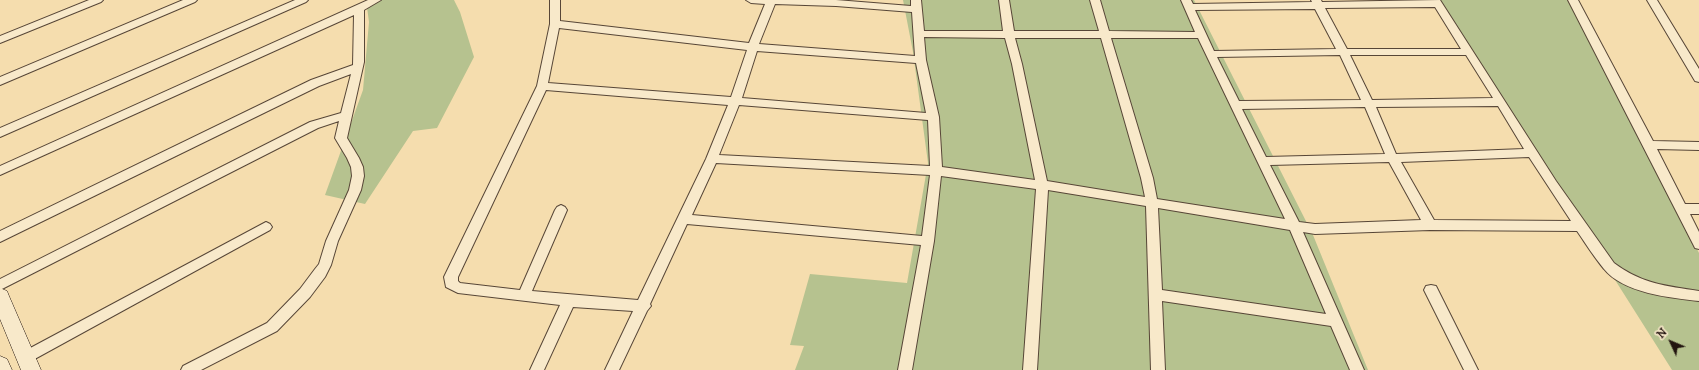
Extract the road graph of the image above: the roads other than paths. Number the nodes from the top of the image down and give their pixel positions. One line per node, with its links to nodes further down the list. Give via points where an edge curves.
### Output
1 (98, 0): 23 (street)
2 (192, 0): 31 (street)
3 (303, 0): 39 (street)
4 (376, 0): 17 (street)
5 (555, 0): 18 (street)
6 (751, 0): 11 (street)
7 (1004, 0): 20 (street)
8 (1095, 0): 21 (street)
9 (1573, 0): 40 (street)
10 (1652, 0): 30 (street)
11 (771, 1): 12 (street); 24 (street)
12 (836, 2): 16 (street)
13 (1317, 2): 14 (street); 15 (street); 25 (street)
14 (1436, 2): 26 (street)
15 (1188, 4): 22 (street)
16 (916, 5): 19 (street)
17 (359, 9): 29 (street); 46 (street)
18 (555, 24): 24 (street); 32 (street)
19 (919, 34): 20 (street); 28 (street)
20 (1009, 34): 21 (street); 48 (street)
21 (1105, 34): 22 (street); 49 (street)
22 (1201, 34): 27 (street)
23 (0, 40)
24 (753, 47): 28 (street); 33 (street)
25 (1342, 52): 26 (street); 27 (street); 35 (street)
26 (1468, 52): 34 (street)
27 (1210, 54): 36 (street)
28 (921, 60): 38 (street)
29 (358, 67): 37 (street); 58 (street, via 315,83)
30 (1699, 78)
31 (0, 81)
32 (542, 86): 33 (street); 65 (street, via 451,277 451,283 458,288)
33 (735, 102): 38 (street); 43 (street)
34 (1501, 102): 35 (street); 42 (street)
35 (1368, 103): 36 (street); 44 (street)
36 (1235, 105): 45 (street)
37 (346, 116): 61 (street, via 314,125); 73 (street, via 341,138 355,163 358,176 355,190 320,273 305,293 272,327)
38 (933, 117): 47 (street)
39 (0, 133)
40 (1649, 145): 41 (street); 50 (street)
41 (1699, 146)
42 (1532, 153): 44 (street); 55 (street)
43 (712, 159): 47 (street); 53 (street)
44 (1393, 159): 45 (street); 54 (street)
45 (1262, 161): 56 (street)
46 (0, 171)
47 (936, 171): 48 (street); 59 (street)
48 (1042, 185): 49 (street); 77 (street)
49 (1152, 203): 56 (street); 63 (street)
50 (1681, 209): 51 (street); 60 (street)
51 (1699, 209)
52 (561, 210): 65 (street)
53 (684, 219): 59 (street); 68 (street)
54 (1430, 225): 55 (street); 56 (street, via 1315,229)
55 (1580, 226): 66 (street, via 1609,267 1620,276 1652,290)
56 (1295, 227): 69 (street)
57 (266, 228): 70 (street)
58 (0, 237)
59 (928, 242): 76 (street)
60 (1699, 244)
61 (0, 285)
62 (1431, 290): 80 (street)
63 (1156, 294): 69 (street); 78 (street)
64 (0, 296): 70 (street)
65 (524, 296): 67 (street)
66 (1699, 296)
67 (569, 301): 68 (street); 74 (street)
68 (644, 306): 75 (street)
69 (1336, 321): 79 (street)
70 (28, 364)
71 (0, 365): 72 (street)
72 (2, 370)
73 (188, 370)
74 (537, 370)
75 (612, 370)
76 (905, 370)
77 (1030, 370)
78 (1158, 370)
79 (1357, 370)
80 (1471, 370)

